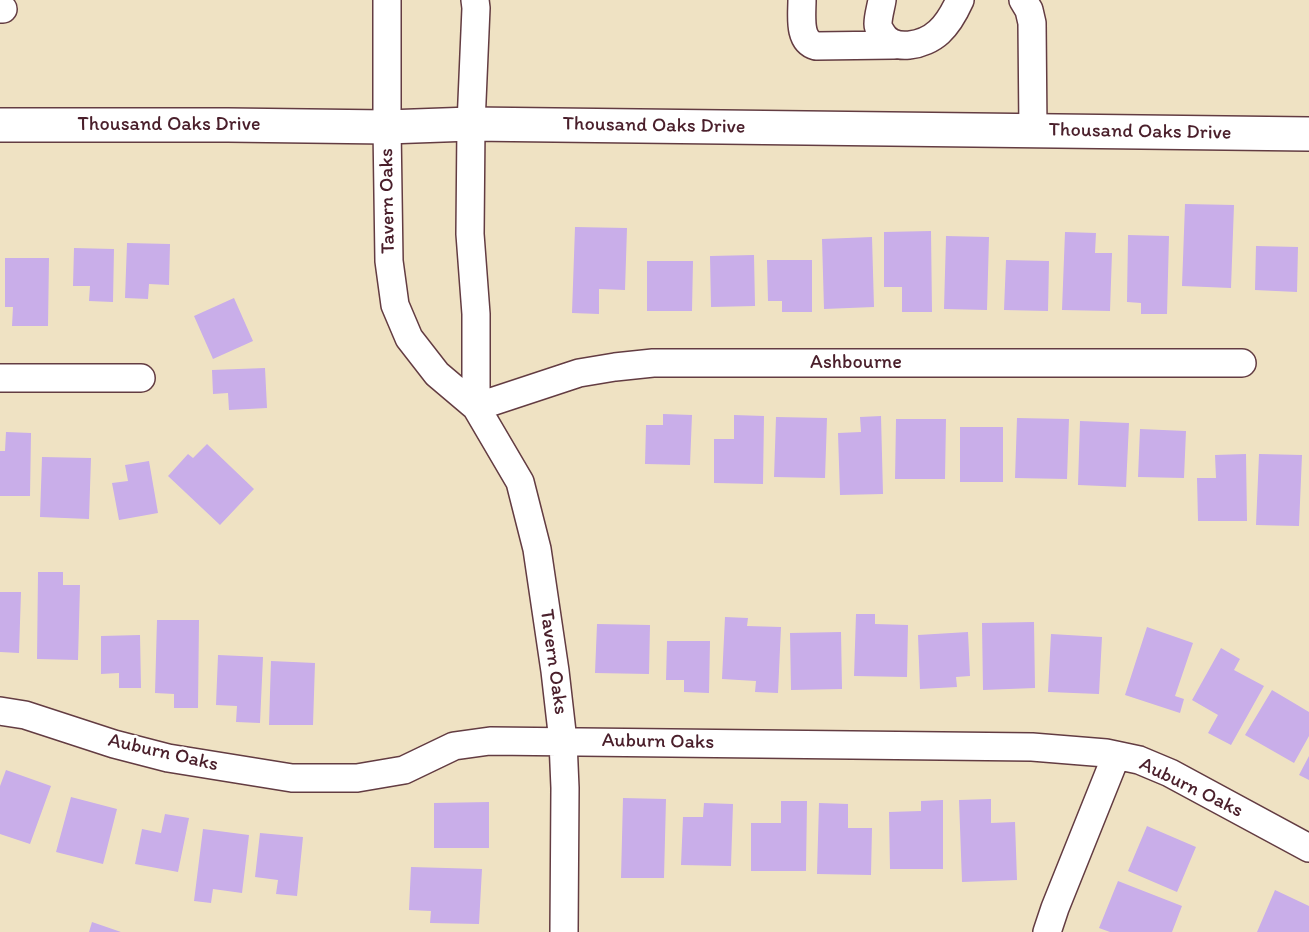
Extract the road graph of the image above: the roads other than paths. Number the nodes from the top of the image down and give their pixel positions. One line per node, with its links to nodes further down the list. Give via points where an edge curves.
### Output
1 (387, 0): 10 (street, Tavern Oaks)
2 (475, 0): 8 (street)
3 (802, 0): 7 (street, via 803,33 810,44)
4 (882, 0): 7 (street, via 877,25 883,37)
5 (960, 0): 7 (street, via 939,32 922,42)
6 (1023, 0): 11 (street, via 1032,23)
7 (894, 45)
8 (471, 124): 10 (main road, Thousand Oaks Drive); 11 (main road, Thousand Oaks Drive); 16 (street)
9 (0, 125): 10 (main road, Thousand Oaks Drive)
10 (387, 127): 16 (street, Tavern Oaks, via 389,261 395,305 409,338 437,374)
11 (1033, 131): 12 (main road, Thousand Oaks Drive)
12 (1309, 134)
13 (1242, 363): 16 (street, Ashbourne, via 653,363 579,373)
14 (0, 378): 15 (street)
15 (141, 378)
16 (476, 407): 18 (street, Tavern Oaks, via 520,482 537,549)
17 (0, 711): 18 (street, Auburn Oaks, via 25,715 168,759 292,778 357,778 404,770 454,746 490,741)
18 (563, 741): 19 (street, Auburn Oaks, via 1032,747); 21 (street, Tavern Oaks)
19 (1116, 756): 20 (street, Auburn Oaks, via 1139,760 1170,773); 22 (street)
20 (1309, 848)
21 (564, 932)
22 (1047, 932)

